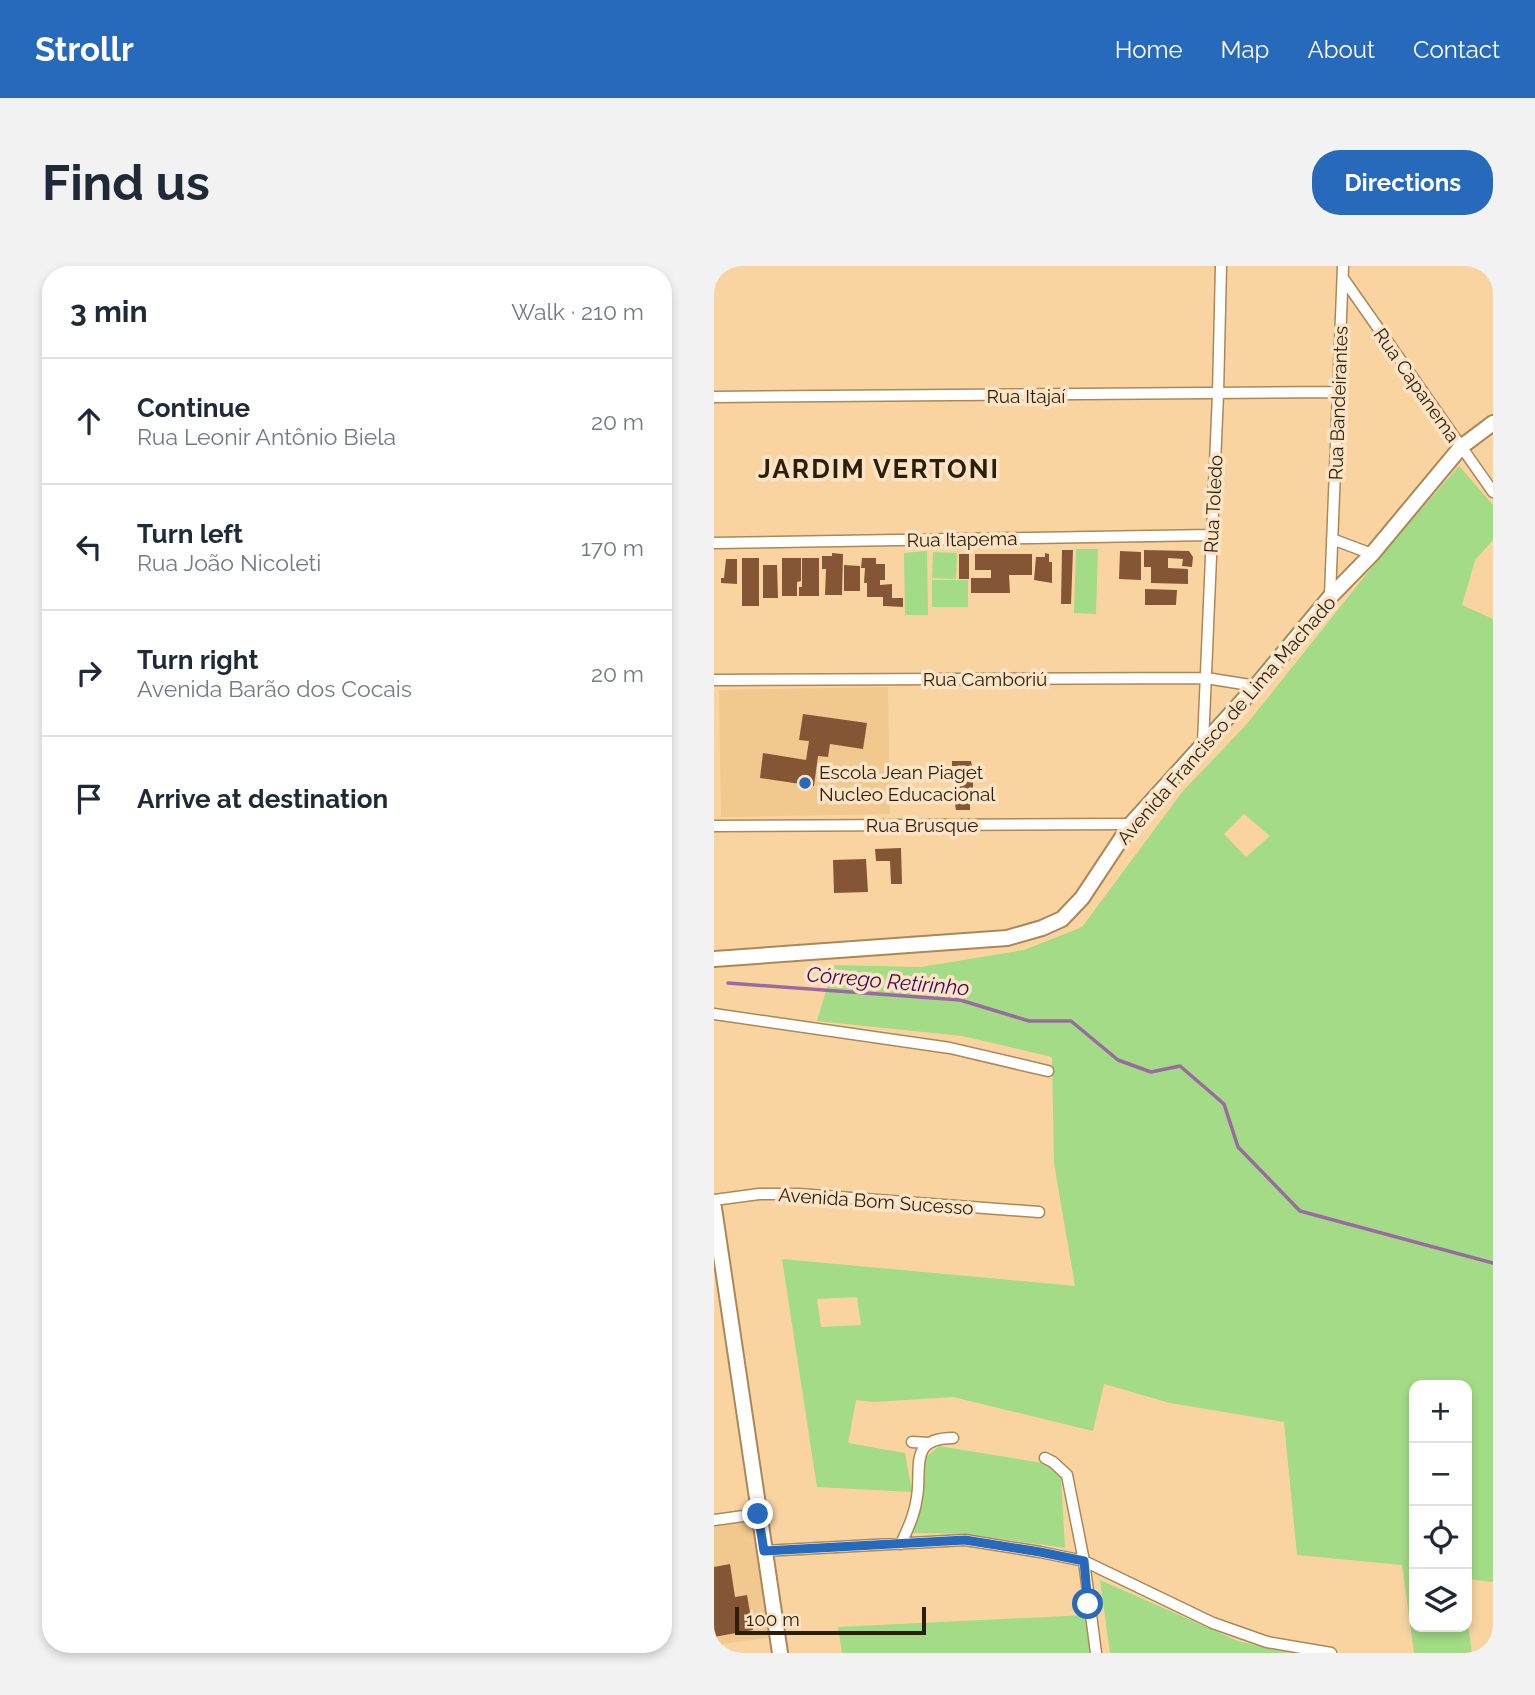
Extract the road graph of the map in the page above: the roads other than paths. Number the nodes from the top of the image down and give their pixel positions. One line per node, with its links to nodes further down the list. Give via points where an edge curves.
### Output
1 (1221, 266): 5 (street, Rua Toledo)
2 (1343, 266): 3 (street, Rua Bandeirantes)
3 (1342, 278): 4 (street, Rua Bandeirantes); 8 (street, Rua Capanema)
4 (1338, 392): 5 (street, Rua Itajaí); 11 (street, Rua Bandeirantes)
5 (1218, 394): 6 (street, Rua Itajaí); 10 (street, Rua Toledo)
6 (714, 397)
7 (1493, 423): 8 (street, Avenida Francisco de Lima Machado)
8 (1461, 447): 9 (street, Rua Capanema); 13 (street, Avenida Francisco de Lima Machado)
9 (1493, 492)
10 (1211, 535): 12 (street, Rua Itapema); 15 (street, Rua Toledo)
11 (1332, 539): 13 (street); 14 (street, Rua Bandeirantes)
12 (714, 543)
13 (1372, 554): 14 (street, Avenida Francisco de Lima Machado)
14 (1330, 597): 17 (street, Avenida Francisco de Lima Machado)
15 (1206, 678): 16 (street, Rua Camboriú); 17 (street, Rua Camboriú); 18 (street, Rua Toledo)
16 (714, 680)
17 (1256, 686): 18 (street, Avenida Francisco de Lima Machado)
18 (1203, 743): 19 (street, Avenida Francisco de Lima Machado)
19 (1131, 824): 20 (street, Rua Brusque); 21 (street, Avenida Francisco de Lima Machado, via 1082,898 1062,919 1042,928 1007,938)
20 (714, 826)
21 (714, 959)
22 (714, 1014): 23 (street, via 950,1048)
23 (1048, 1071)
24 (714, 1200): 26 (street, Avenida Bom Sucesso, via 798,1194)
25 (714, 1208): 31 (street)
26 (1039, 1212)
27 (954, 1438): 29 (street)
28 (912, 1442): 29 (street)
29 (929, 1443): 33 (street, via 918,1458 918,1494)
30 (1045, 1458): 35 (street, via 1067,1475)
31 (758, 1514): 32 (street); 34 (street)
32 (714, 1520)
33 (901, 1544): 34 (street); 35 (street, via 965,1540)
34 (764, 1551): 36 (street)
35 (1084, 1561): 37 (street); 38 (street, via 1234,1630 1267,1642)
36 (779, 1653)
37 (1096, 1653)
38 (1331, 1653)

